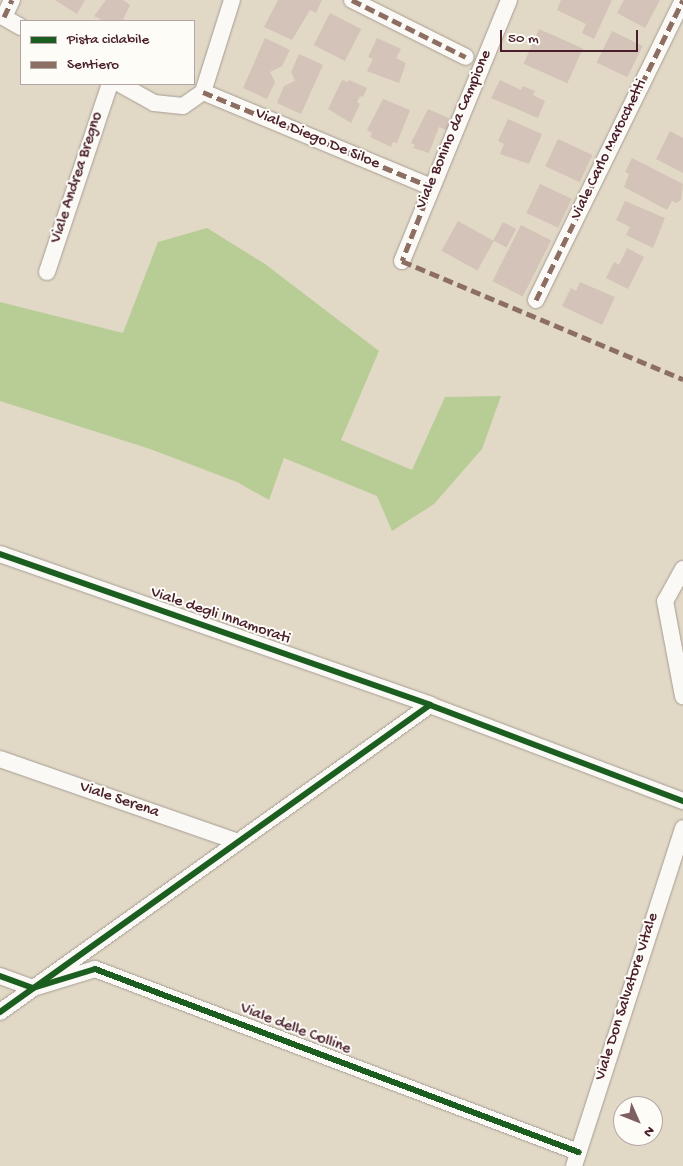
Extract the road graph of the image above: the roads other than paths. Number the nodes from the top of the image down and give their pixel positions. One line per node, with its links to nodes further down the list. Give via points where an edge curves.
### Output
1 (12, 0): 6 (street)
2 (232, 0): 11 (street)
3 (352, 0): 8 (street)
4 (509, 0): 12 (street, Viale Bonino da Campione)
5 (683, 0): 15 (street, Viale Carlo Marocchetti)
6 (2, 16): 7 (street)
7 (20, 26)
8 (466, 57)
9 (110, 85): 14 (street, Viale Andrea Bregno)
10 (122, 85): 11 (street, via 154,103 183,106)
11 (203, 92): 12 (street, Viale Diego De Siloe)
12 (431, 188): 13 (street, Viale Bonino da Campione)
13 (402, 261)
14 (47, 272)
15 (536, 300)
16 (0, 554): 19 (street, Viale degli Innamorati)
17 (683, 569): 18 (street, via 665,601)
18 (683, 696)
19 (430, 705): 21 (street, Viale degli Innamorati); 23 (street)
20 (0, 759): 23 (street, Viale Serena)
21 (683, 801)
22 (683, 828): 27 (street, Viale Don Salvatore Vitale)
23 (238, 842): 25 (street)
24 (0, 976): 25 (street)
25 (33, 988): 26 (street); 27 (street, Viale delle Colline, via 95,970)
26 (0, 1012)
27 (576, 1159)

